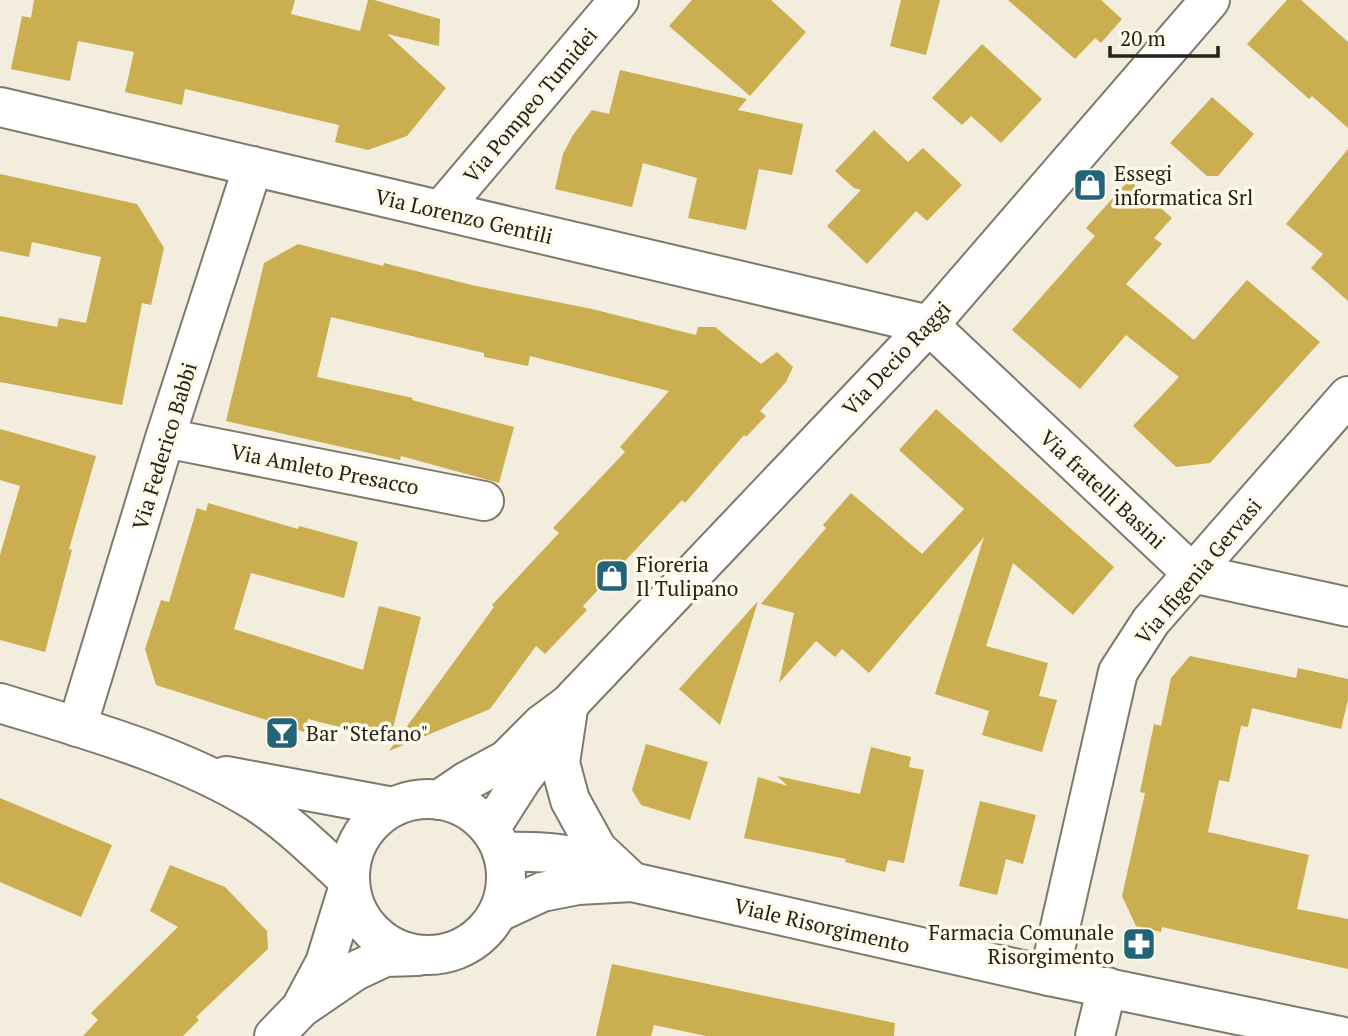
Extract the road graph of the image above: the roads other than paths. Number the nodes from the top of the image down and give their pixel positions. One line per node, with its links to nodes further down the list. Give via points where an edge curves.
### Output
1 (619, 0): 5 (street, Via Pompeo Tumidei)
2 (1210, 0): 6 (street, Via Decio Raggi)
3 (0, 107): 4 (street, Via Lorenzo Gentili)
4 (253, 166): 5 (street, Via Lorenzo Gentili); 8 (street, Via Federico Babbi)
5 (441, 210): 6 (street, Via Lorenzo Gentili)
6 (929, 325): 10 (street, Via fratelli Basini); 13 (street, Via Decio Raggi)
7 (1348, 396): 10 (street, Via Ifigenia Gervasi)
8 (165, 438): 9 (street, Via Amleto Presacco); 14 (street, Via Federico Babbi)
9 (484, 501)
10 (1192, 573): 11 (street); 23 (street, Via Ifigenia Gervasi, via 1151,621 1118,672)
11 (1348, 607)
12 (0, 703): 14 (street)
13 (569, 704): 16 (street, Via Decio Raggi, via 506,760); 18 (street, Via Decio Raggi, via 548,747 522,779); 20 (street, via 560,763 570,800 597,849)
14 (77, 727): 15 (street)
15 (197, 770): 17 (street); 19 (street, via 256,802)
16 (439, 800): 17 (street, Via Decio Raggi); 18 (street, Via Decio Raggi, via 475,815)
17 (393, 807): 19 (street, Via Decio Raggi, via 372,822 357,844)
18 (496, 841): 20 (street, Viale Risorgimento, via 571,854); 21 (street, Via Decio Raggi, via 506,882)
19 (350, 882): 22 (street, Via Decio Raggi, via 356,909 371,931 393,948); 25 (street, Via Decio Raggi, via 325,963)
20 (632, 882): 21 (street, Viale Risorgimento, via 542,892); 23 (street, Viale Risorgimento)
21 (499, 912): 22 (street, Via Decio Raggi, via 466,947)
22 (418, 956): 25 (street, Via Decio Raggi, via 385,957 355,971)
23 (1049, 976): 24 (street, Viale Risorgimento)
24 (1107, 987): 27 (street); 28 (street, Viale Risorgimento)
25 (301, 1008): 26 (street, Via Decio Raggi)
26 (274, 1036)
27 (1095, 1036)
28 (1340, 1036)

